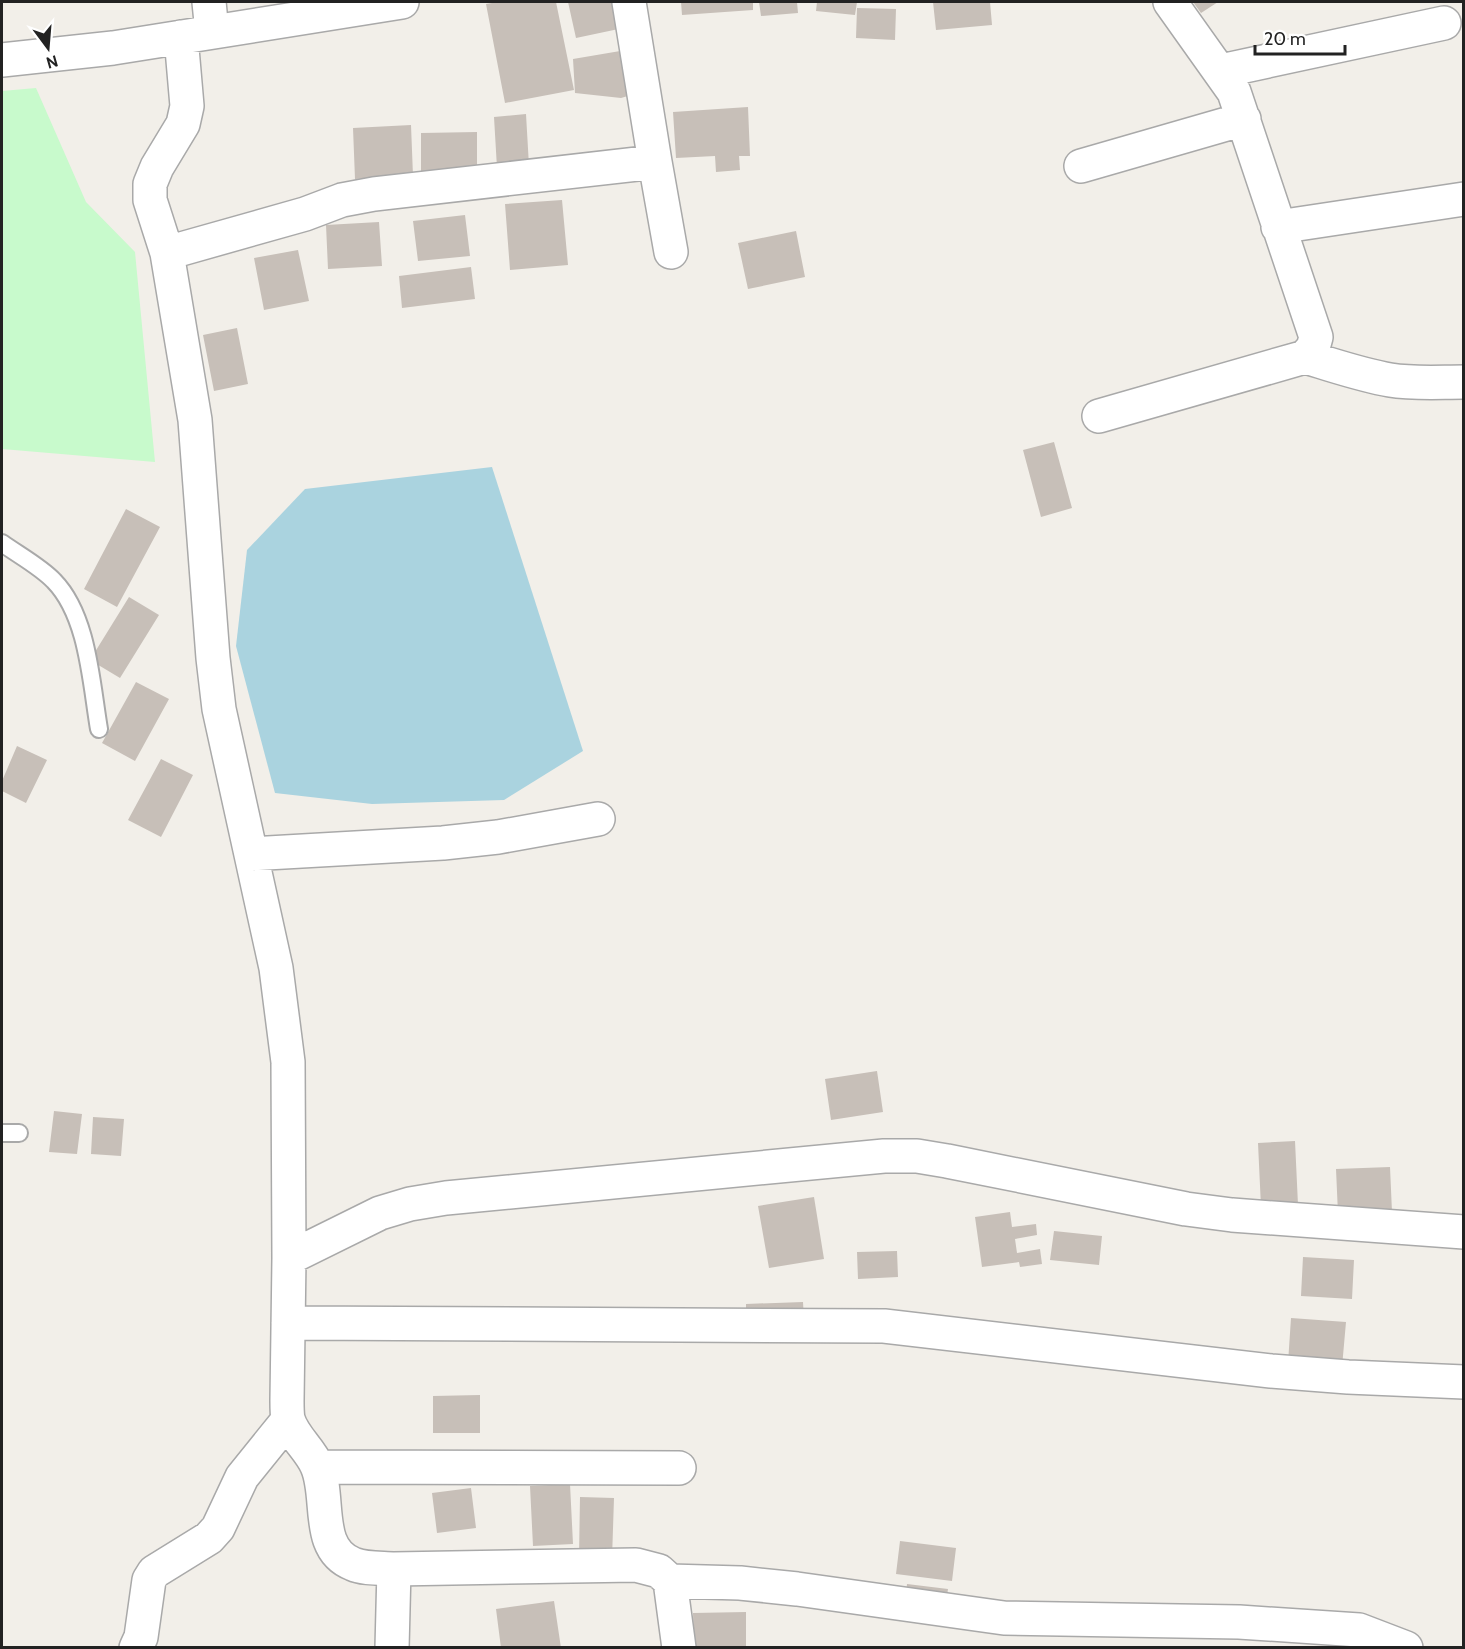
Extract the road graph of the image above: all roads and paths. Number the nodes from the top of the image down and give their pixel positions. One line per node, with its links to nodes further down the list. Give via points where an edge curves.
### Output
1 (402, 2): 4 (street)
2 (629, 2): 9 (street)
3 (1170, 2): 7 (street)
4 (201, 23): 6 (street, via 113,48); 14 (street, via 183,124 150,184 150,200)
5 (1444, 23): 7 (street)
6 (2, 60)
7 (1221, 71): 8 (street)
8 (1244, 119): 10 (street); 12 (street)
9 (655, 162): 13 (street); 14 (street, via 374,194 342,200)
10 (1081, 166)
11 (1464, 199): 12 (street)
12 (1278, 227): 15 (street, via 1316,337)
13 (671, 252)
14 (167, 253): 21 (street, via 195,420 219,709)
15 (1305, 357): 16 (street, via 1391,380); 17 (street)
16 (1464, 382)
17 (1099, 417)
18 (2, 543): 19 (lane, via 54,579 71,602 80,626)
19 (99, 729)
20 (598, 819): 21 (street, via 442,843)
21 (251, 854): 25 (street, via 276,968 288,1062)
22 (2, 1133): 23 (lane)
23 (19, 1133)
24 (1464, 1232): 25 (street, via 1232,1215 1145,1202 917,1156 884,1155 410,1204 380,1213)
25 (289, 1258): 26 (street)
26 (288, 1323): 27 (street, via 884,1326 1272,1371); 28 (street)
27 (1464, 1382)
28 (288, 1420): 29 (street); 33 (street, via 242,1477 218,1528 209,1538 154,1572)
29 (318, 1467): 30 (street); 31 (street, via 328,1535 339,1556 354,1565)
30 (679, 1468)
31 (394, 1569): 32 (street, via 636,1565 658,1570); 34 (street)
32 (670, 1581): 35 (street); 36 (street, via 797,1589 1004,1618 1239,1622 1359,1630)
33 (136, 1647)
34 (392, 1647)
35 (679, 1647)
36 (1406, 1647)

